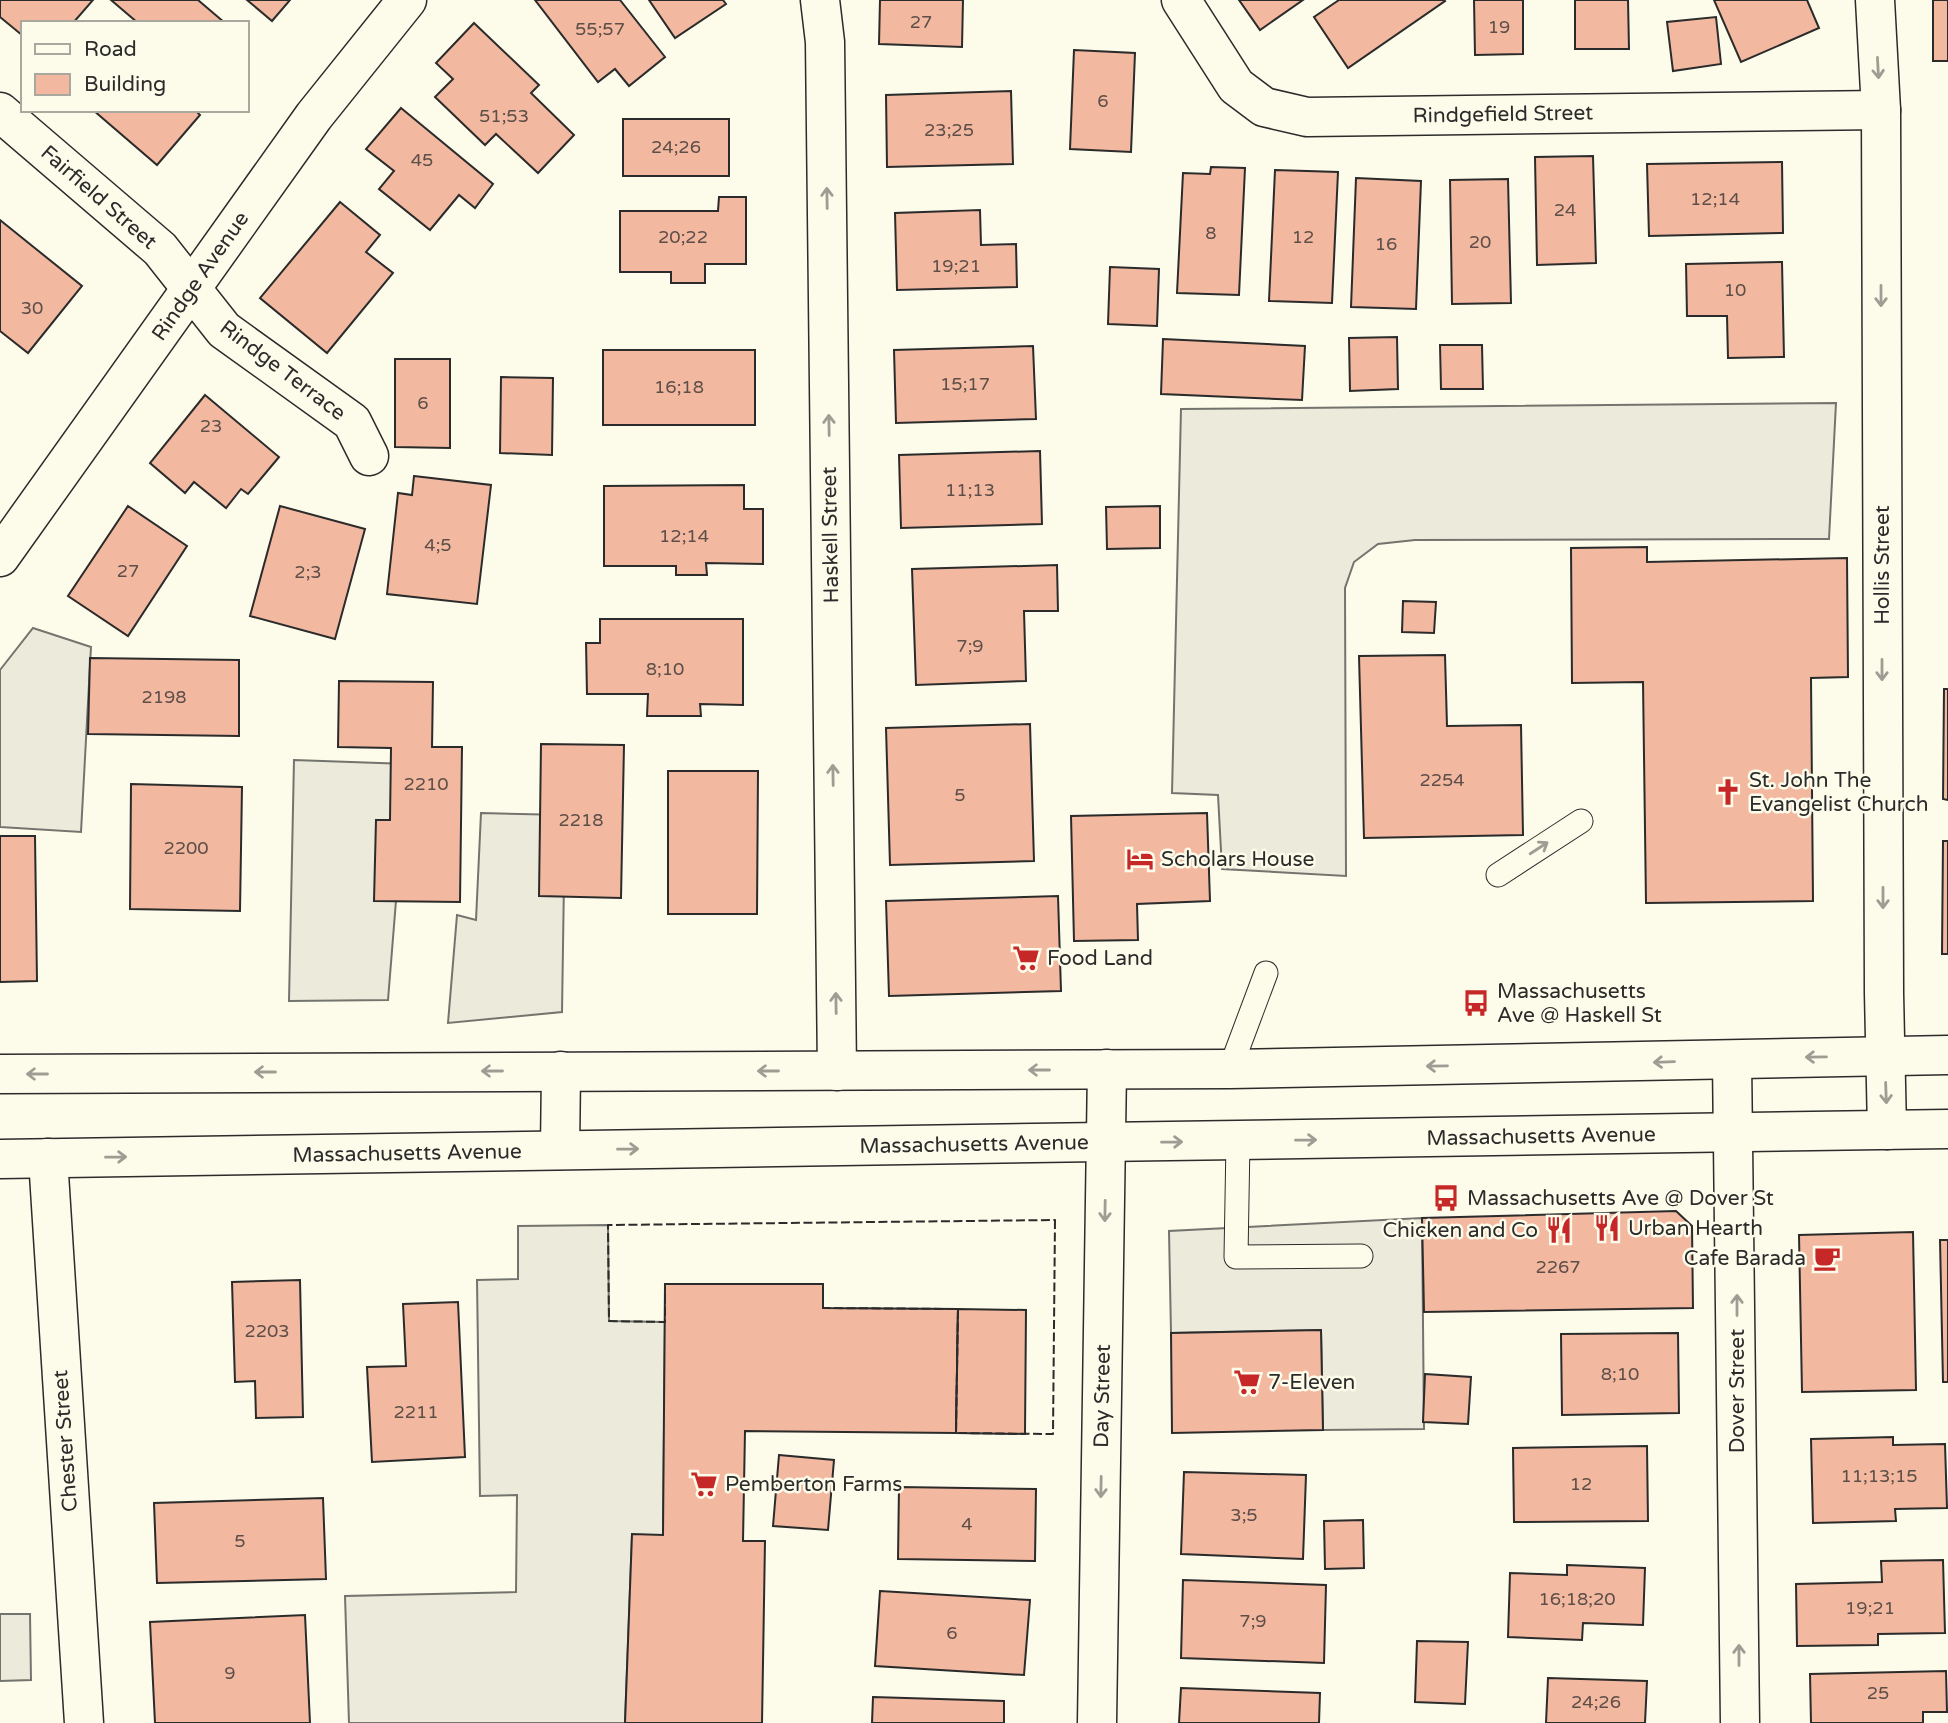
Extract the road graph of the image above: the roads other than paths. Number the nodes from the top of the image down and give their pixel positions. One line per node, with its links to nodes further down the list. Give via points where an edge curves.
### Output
1 (407, 0): 7 (main road, Rindge Avenue, via 314,116)
2 (820, 0): 19 (main road, Haskell Street, one-way to 2, via 825,42)
3 (1181, 0): 5 (main road, Rindgefield Street, via 1236,86 1264,107 1307,117)
4 (1875, 0): 5 (main road, Hollis Street, one-way to 5)
5 (1881, 110): 14 (main road, Hollis Street, one-way to 14)
6 (0, 111): 7 (main road, Fairfield Street, via 160,249)
7 (191, 289): 8 (main road, Rindge Terrace, via 224,330 352,422); 9 (main road, Rindge Avenue)
8 (369, 456)
9 (0, 557)
10 (1581, 821): 11 (lane, one-way to 10)
11 (1498, 875)
12 (1266, 973): 17 (lane)
13 (1948, 1055): 14 (main road)
14 (1885, 1056): 15 (main road, one-way to 15); 22 (main road, Hollis Street, one-way to 22)
15 (1732, 1060): 17 (main road, one-way to 17); 23 (main road, Dover Street)
16 (1107, 1069): 17 (main road); 19 (main road, one-way to 19); 25 (main road, Day Street)
17 (1230, 1069)
18 (561, 1070): 19 (main road, one-way to 18); 20 (main road, one-way to 20); 26 (main road)
19 (837, 1071)
20 (0, 1074)
21 (1948, 1129): 22 (main road, Massachusetts Avenue)
22 (1887, 1130): 23 (main road, Massachusetts Avenue)
23 (1735, 1134): 24 (main road, Massachusetts Avenue, one-way to 23); 32 (main road, Dover Street, one-way to 23)
24 (1238, 1140): 25 (main road, Massachusetts Avenue, one-way to 24); 29 (lane, via 1236,1257)
25 (1106, 1143): 26 (main road, Massachusetts Avenue, one-way to 25); 31 (main road, Day Street, one-way to 31)
26 (560, 1150): 28 (main road, Massachusetts Avenue, one-way to 26)
27 (0, 1158): 28 (main road, Massachusetts Avenue)
28 (48, 1158): 30 (main road, Chester Street)
29 (1361, 1256)
30 (83, 1723)
31 (1097, 1723)
32 (1740, 1723)

